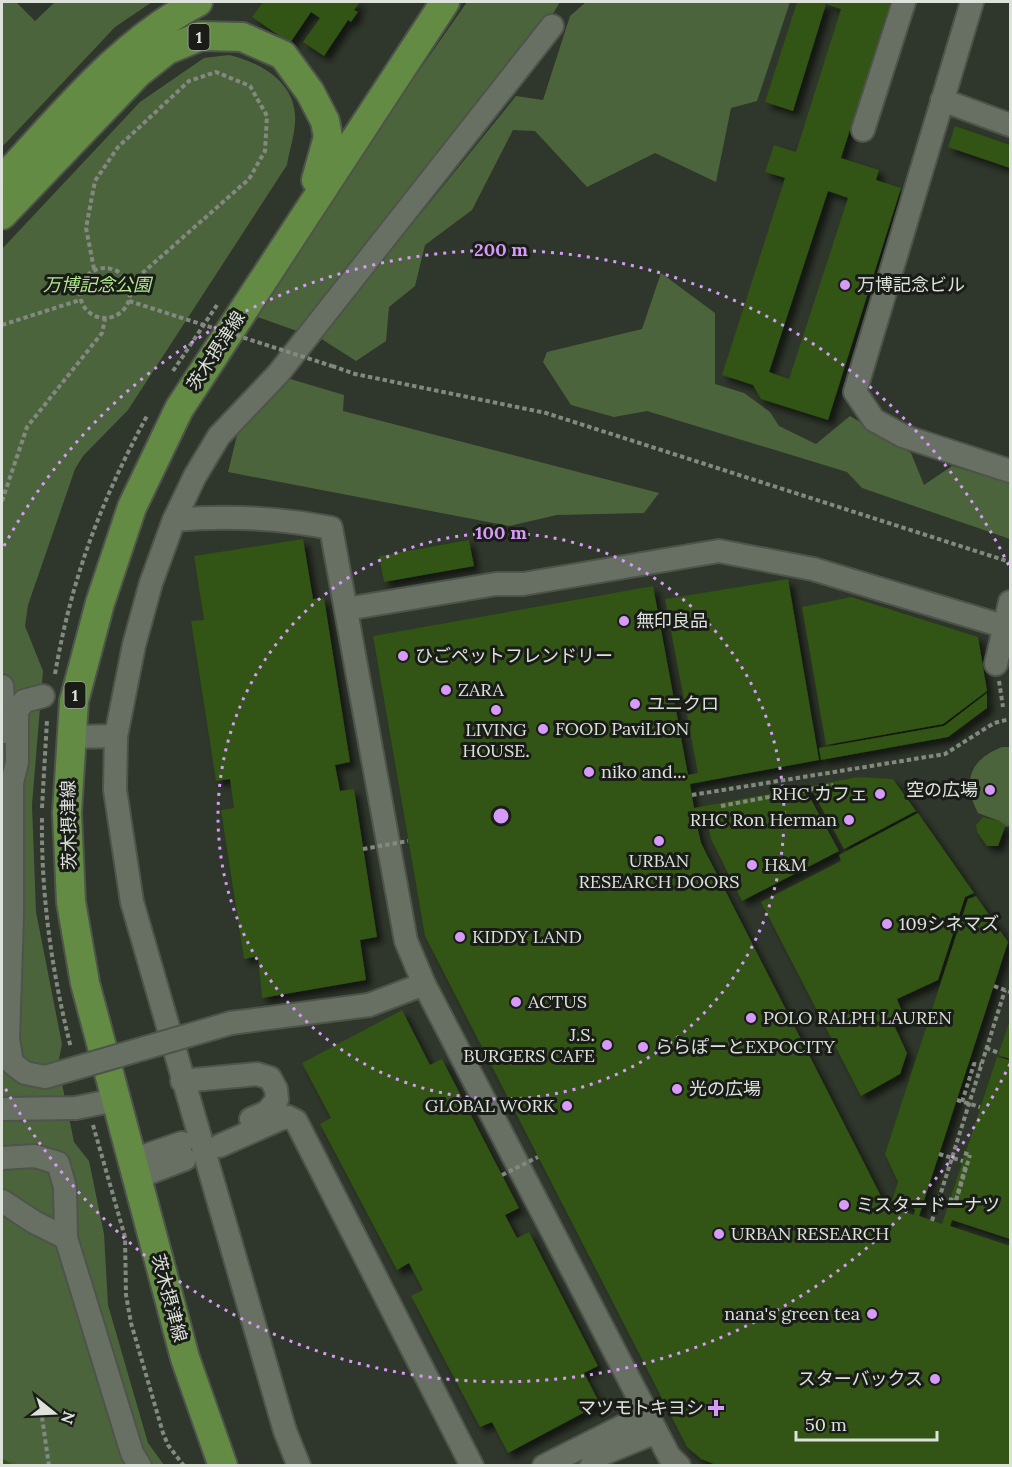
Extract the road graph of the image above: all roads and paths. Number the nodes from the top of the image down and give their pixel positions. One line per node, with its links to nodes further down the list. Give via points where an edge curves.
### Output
1 (198, 2): 9 (main road, 1, via 123,52)
2 (444, 2): 11 (main road, 茨木摂津線 / 1)
3 (904, 2): 8 (lane)
4 (972, 2): 6 (lane)
5 (552, 26): 20 (lane, via 278,374 219,436)
6 (942, 100): 7 (lane); 18 (lane, via 855,392 874,420 903,436)
7 (1011, 125)
8 (863, 130)
9 (2, 180)
10 (2, 215): 11 (main road, 茨木摂津線 / 1, via 138,73 167,50 201,36 242,37 283,55 310,92 328,137)
11 (302, 219): 28 (main road, 茨木摂津線 / 1, via 179,409 137,497 100,603)
12 (94, 269): 13 (path, via 109,267 122,273); 13 (path, via 86,228 95,181 118,147 189,81 216,72 250,86 267,116 265,151 249,179); 14 (path, via 82,281)
13 (129, 285): 15 (path)
14 (80, 300): 16 (path, via 90,313); 17 (path)
15 (129, 301): 16 (path, via 120,314); 21 (path, bridge, via 355,374 546,413)
16 (105, 319): 19 (path, via 102,333 27,427)
17 (2, 325)
18 (1011, 471)
19 (2, 501)
20 (174, 520): 23 (lane, via 284,519 331,528); 30 (lane, via 134,645)
21 (1008, 561)
22 (1011, 602): 24 (lane)
23 (346, 609): 24 (lane, via 719,551 813,569); 40 (lane, via 406,941)
24 (1003, 626): 25 (lane)
25 (996, 664)
26 (2, 696): 27 (lane, via 19,692); 32 (lane)
27 (43, 696): 28 (lane); 32 (lane, via 24,701 17,711 17,762)
28 (74, 701): 31 (main road, 茨木摂津線 / 1)
29 (1011, 719): 34 (path, via 994,723 945,754)
30 (116, 736): 31 (lane); 46 (lane, via 115,790 132,902)
31 (70, 737): 47 (main road, 茨木摂津線 / 1, via 70,902 85,984)
32 (12, 783): 39 (lane)
33 (832, 783): 35 (path)
34 (692, 795)
35 (721, 804)
36 (2, 835): 39 (lane)
37 (408, 842): 38 (path, bridge)
38 (363, 849)
39 (11, 882): 40 (lane, bridge, via 8,1039 12,1063 25,1073 45,1077 231,1023 369,1005)
40 (424, 984): 64 (lane)
41 (994, 986): 42 (path)
42 (1008, 991): 43 (path)
43 (986, 1048): 44 (path); 45 (path)
44 (999, 1053)
45 (981, 1065): 48 (path, bridge, via 974,1064 959,1101); 61 (path)
46 (182, 1081): 69 (lane, via 285,1431); 70 (lane, via 257,1074 270,1078 276,1089 273,1108 217,1140 288,1117 296,1121)
47 (115, 1100): 49 (lane, via 76,1108); 57 (main road, 茨木摂津線 / 1)
48 (980, 1107)
49 (2, 1110)
50 (93, 1126): 67 (path, via 125,1237 126,1295 131,1323 163,1433)
51 (184, 1151): 57 (lane)
52 (964, 1153): 59 (path, via 970,1155 956,1201)
53 (939, 1154): 56 (path, bridge)
54 (537, 1157): 58 (path, bridge)
55 (2, 1158): 62 (lane, via 36,1156 58,1163 65,1188)
56 (963, 1161)
57 (135, 1168): 68 (main road, 茨木摂津線 / 1, via 185,1358)
58 (502, 1175)
59 (949, 1199)
60 (2, 1201): 62 (lane)
61 (932, 1221)
62 (66, 1238): 66 (lane, via 132,1453)
63 (42, 1417): 65 (path)
64 (652, 1423): 71 (lane); 72 (lane, via 600,1455); 73 (lane, via 669,1456)
65 (49, 1466)
66 (140, 1466)
67 (184, 1466)
68 (223, 1466)
69 (299, 1466)
70 (472, 1466)
71 (544, 1466)
72 (591, 1466)
73 (679, 1466)

